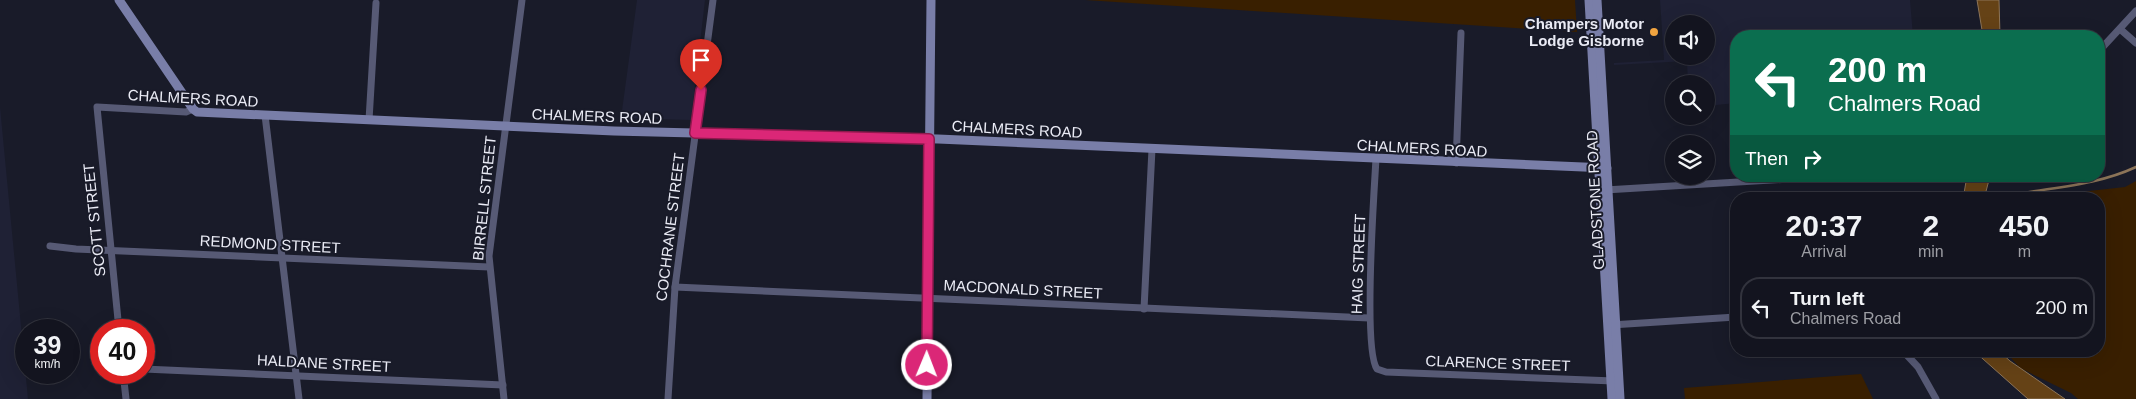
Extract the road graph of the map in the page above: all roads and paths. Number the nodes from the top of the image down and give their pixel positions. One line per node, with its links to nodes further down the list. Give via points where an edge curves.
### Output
1 (119, 0): 14 (street)
2 (522, 0): 17 (street, BIRRELL STREET)
3 (713, 0): 18 (street, COCHRANE STREET)
4 (931, 0): 19 (street)
5 (1588, 0): 23 (street, GLADSTONE ROAD)
6 (1597, 0): 23 (street, GLADSTONE ROAD)
7 (376, 4): 16 (street)
8 (2136, 11): 9 (street)
9 (2120, 29): 11 (street); 12 (street)
10 (1461, 33): 22 (street)
11 (2136, 43)
12 (2105, 45)
13 (97, 107): 14 (street, CHALMERS ROAD, via 186,112); 27 (street, SCOTT STREET)
14 (193, 109): 15 (street, CHALMERS ROAD)
15 (266, 115): 16 (street, CHALMERS ROAD); 28 (street)
16 (370, 120): 17 (street, CHALMERS ROAD)
17 (505, 126): 18 (street, CHALMERS ROAD); 29 (street, BIRRELL STREET)
18 (695, 133): 19 (street, CHALMERS ROAD); 30 (street, COCHRANE STREET)
19 (929, 139): 20 (street, CHALMERS ROAD); 31 (street)
20 (1152, 149): 21 (street, CHALMERS ROAD); 32 (street)
21 (1376, 159): 22 (street, CHALMERS ROAD); 34 (street, HAIG STREET)
22 (1456, 163): 23 (street, CHALMERS ROAD)
23 (1603, 169): 25 (street, GLADSTONE ROAD)
24 (1738, 182): 25 (street)
25 (1604, 190): 36 (street, GLADSTONE ROAD)
26 (50, 246): 27 (street, REDMOND STREET)
27 (110, 250): 28 (street, REDMOND STREET); 35 (street, SCOTT STREET)
28 (282, 258): 29 (street, REDMOND STREET); 40 (street)
29 (490, 267): 43 (street, BIRRELL STREET)
30 (675, 287): 31 (street, MACDONALD STREET); 47 (street, COCHRANE STREET)
31 (928, 298): 32 (street, MACDONALD STREET); 48 (street)
32 (1144, 309): 34 (street, MACDONALD STREET)
33 (1730, 317): 36 (street)
34 (1370, 318): 38 (street, HAIG STREET, via 1372,353)
35 (118, 319)
36 (1612, 325): 41 (street, GLADSTONE ROAD)
37 (1908, 357): 51 (street)
38 (1377, 369): 41 (street, CLARENCE STREET, via 1386,372)
39 (155, 370): 40 (street, HALDANE STREET)
40 (296, 376): 43 (street, HALDANE STREET); 45 (street)
41 (1615, 381): 49 (street, GLADSTONE ROAD); 50 (street, GLADSTONE ROAD)
42 (124, 384): 44 (street)
43 (503, 385): 46 (street, BIRRELL STREET)
44 (126, 399)
45 (299, 399)
46 (504, 399)
47 (668, 399)
48 (927, 399)
49 (1612, 399)
50 (1620, 399)
51 (1936, 399)

